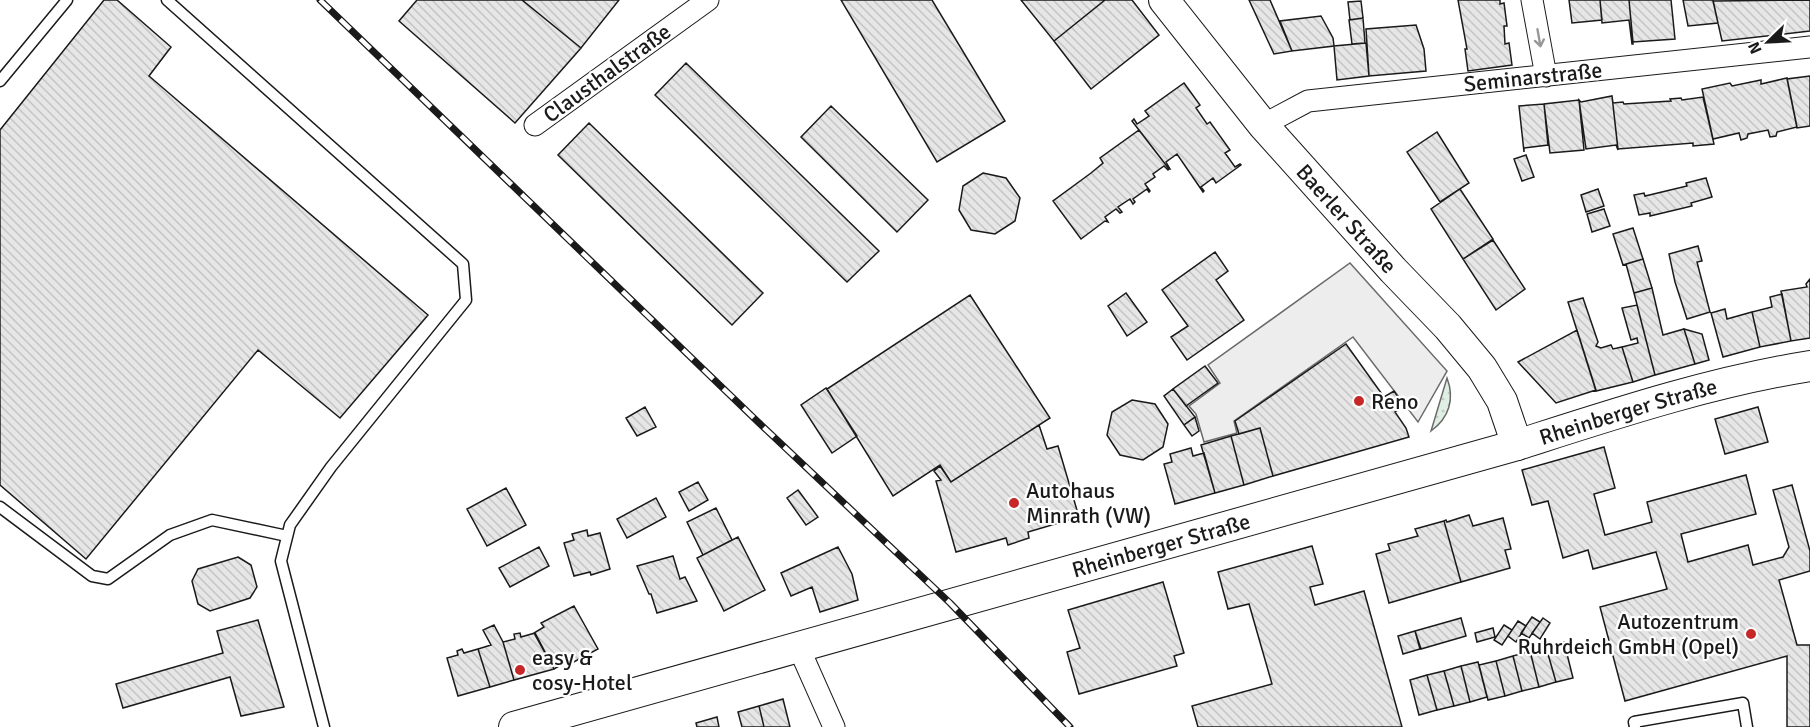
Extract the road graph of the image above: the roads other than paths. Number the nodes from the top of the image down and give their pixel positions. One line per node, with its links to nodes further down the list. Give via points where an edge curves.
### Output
1 (68, 0): 8 (lane)
2 (167, 0): 14 (lane, via 463,264 466,300 331,467 290,525)
3 (708, 0): 9 (street, Clausthalstraße)
4 (1164, 0): 10 (main road, Baerler Straße)
5 (1532, 0): 7 (street, one-way to 7)
6 (1810, 47): 7 (street, Seminarstraße)
7 (1546, 76): 10 (street, Seminarstraße, via 1308,100)
8 (0, 81)
9 (536, 125)
10 (1263, 125): 12 (main road, Baerler Straße, via 1482,368 1502,401)
11 (1810, 366): 12 (main road, Rheinberger Straße, via 1740,378 1653,401)
12 (1517, 445): 15 (main road, Rheinberger Straße)
13 (0, 507): 14 (lane, via 92,576 108,579 170,535 212,520)
14 (287, 536): 16 (lane, via 281,561)
15 (798, 646): 17 (main road, Rheinberger Straße); 18 (street)
16 (324, 727)
17 (514, 727)
18 (834, 727)
19 (1635, 727): 20 (lane, via 1634,722 1743,703)
20 (1747, 727)

